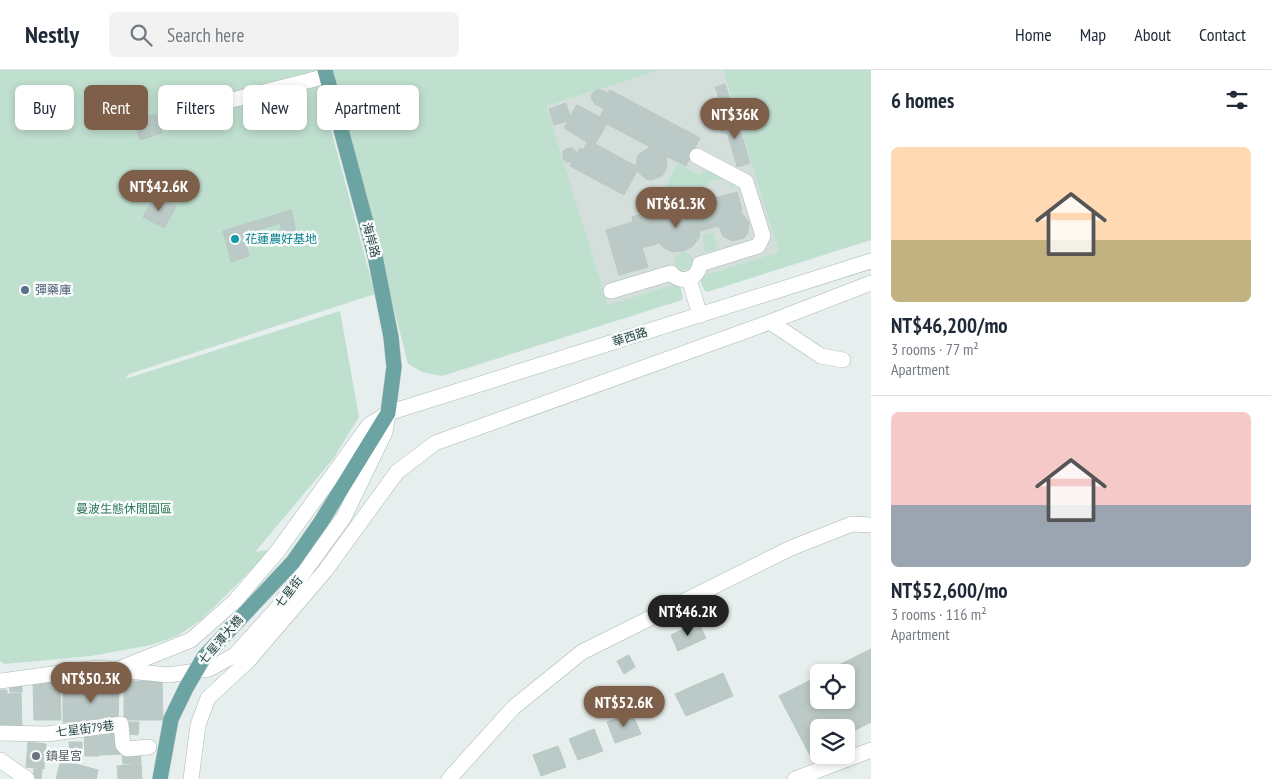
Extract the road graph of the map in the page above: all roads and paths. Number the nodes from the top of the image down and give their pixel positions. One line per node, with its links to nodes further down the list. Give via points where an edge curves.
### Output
1 (326, 73): 2 (street); 11 (main road, 海岸路, via 375,256 391,337 394,367)
2 (233, 99)
3 (697, 156): 5 (street, via 746,182 763,236 758,246 700,264 698,272)
4 (871, 261): 8 (street, 華西路)
5 (689, 279): 7 (street, via 678,278 671,273); 8 (street)
6 (871, 283): 9 (street)
7 (611, 291)
8 (700, 315): 11 (street, 華西路)
9 (770, 322): 10 (street, via 821,356); 21 (street, via 435,443 397,472 325,571 249,660 208,698 198,725)
10 (843, 360)
11 (388, 413): 13 (street, 七星街, via 369,425 277,552 214,621 191,640); 13 (street, 七星街, via 385,432 344,517 280,605 236,655 208,669 169,676); 20 (main road, 七星潭大橋, bridge, via 293,562 204,657 171,719)
12 (871, 526): 22 (street, via 852,524 792,548 582,652 514,707)
13 (116, 670): 14 (street, 七星街, via 97,668)
14 (0, 681)
15 (0, 733): 16 (street, 七星街79巷, via 46,734 121,724 123,745 127,750)
16 (149, 747)
17 (871, 750): 23 (street)
18 (0, 760): 19 (street)
19 (27, 779)
20 (160, 779)
21 (190, 779)
22 (449, 779)
23 (795, 779)

